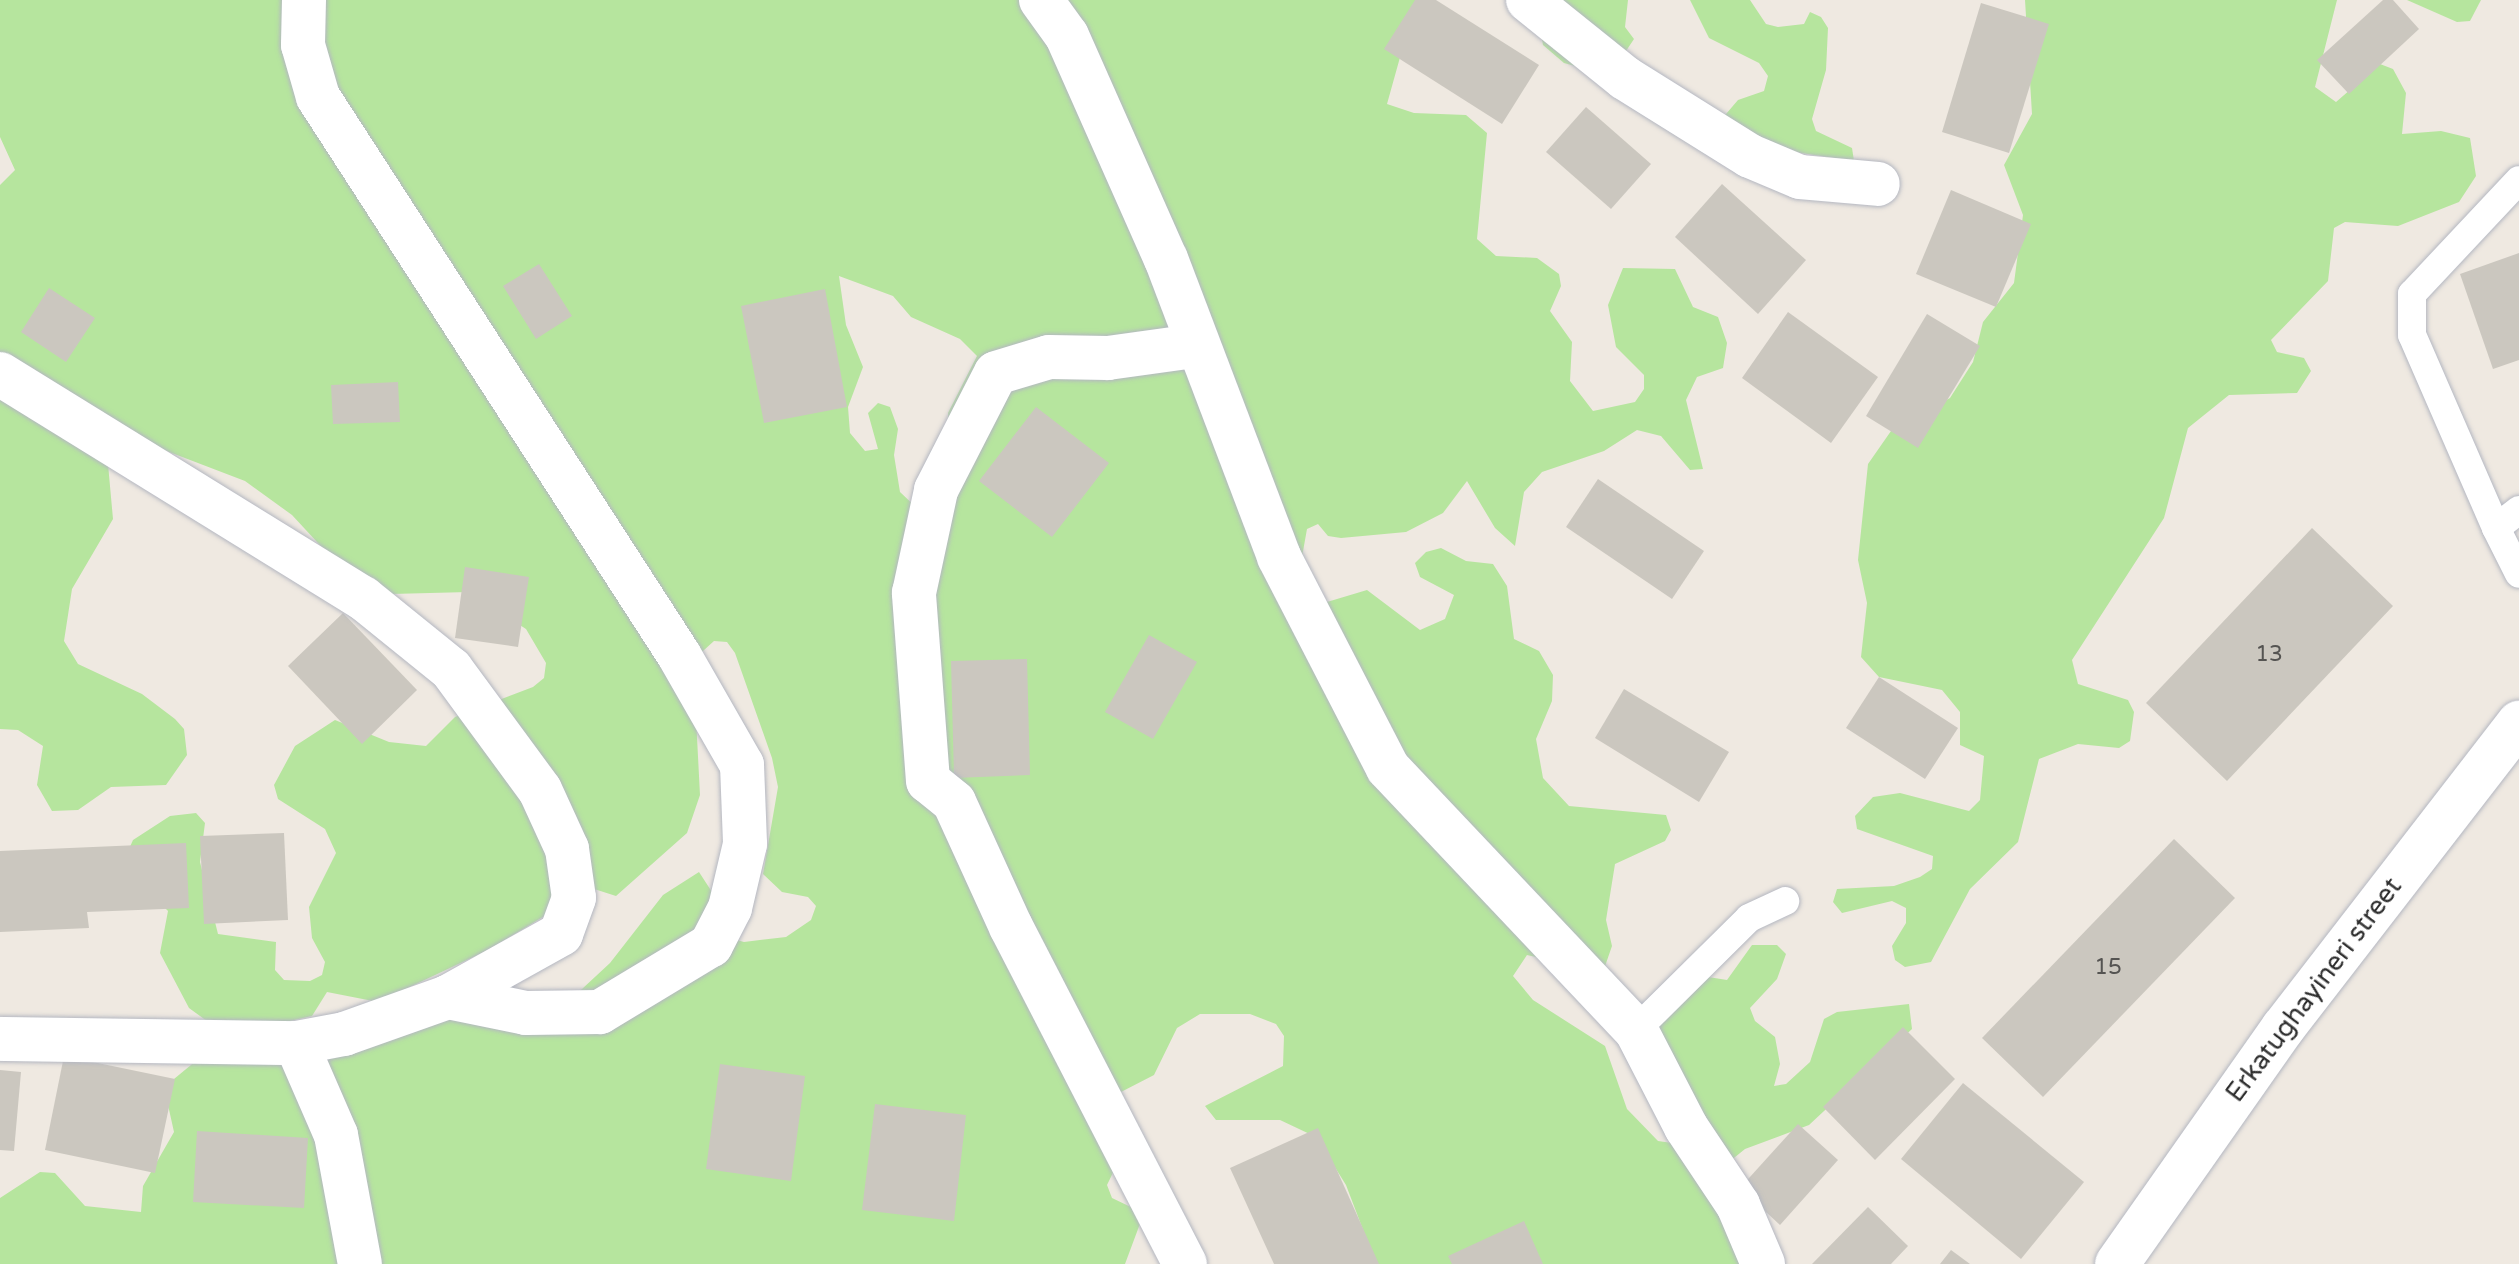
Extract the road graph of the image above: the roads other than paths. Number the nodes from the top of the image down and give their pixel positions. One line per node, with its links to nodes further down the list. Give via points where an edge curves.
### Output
1 (304, 0): 13 (street, via 303,45 318,97 679,655 742,765 745,844 730,908 711,945 600,1012 526,1013)
2 (1041, 0): 6 (street, via 1067,36 1135,189)
3 (1528, 0): 5 (street, via 1625,78 1750,156 1800,177)
4 (2519, 180): 9 (lane, via 2412,294 2412,335)
5 (1878, 184)
6 (1194, 346): 14 (street, via 1279,557 1388,768); 18 (street, via 1108,358 1049,357 996,373 936,490 914,593 928,781 954,802 1011,927)
7 (0, 374): 13 (street, via 363,598 451,669 540,790 569,861 574,898 561,934)
8 (2519, 510): 9 (lane)
9 (2496, 528): 10 (lane)
10 (2519, 574)
11 (2519, 723): 20 (street, Erkatughayineri street, via 2283,1028)
12 (1785, 901): 14 (lane, via 1749,918)
13 (448, 997): 16 (street, via 344,1034)
14 (1636, 1030): 19 (street, via 1686,1127 1738,1205)
15 (0, 1039): 16 (street)
16 (296, 1043): 17 (street, via 336,1135)
17 (360, 1264)
18 (1185, 1264)
19 (1763, 1264)
20 (2117, 1264)

